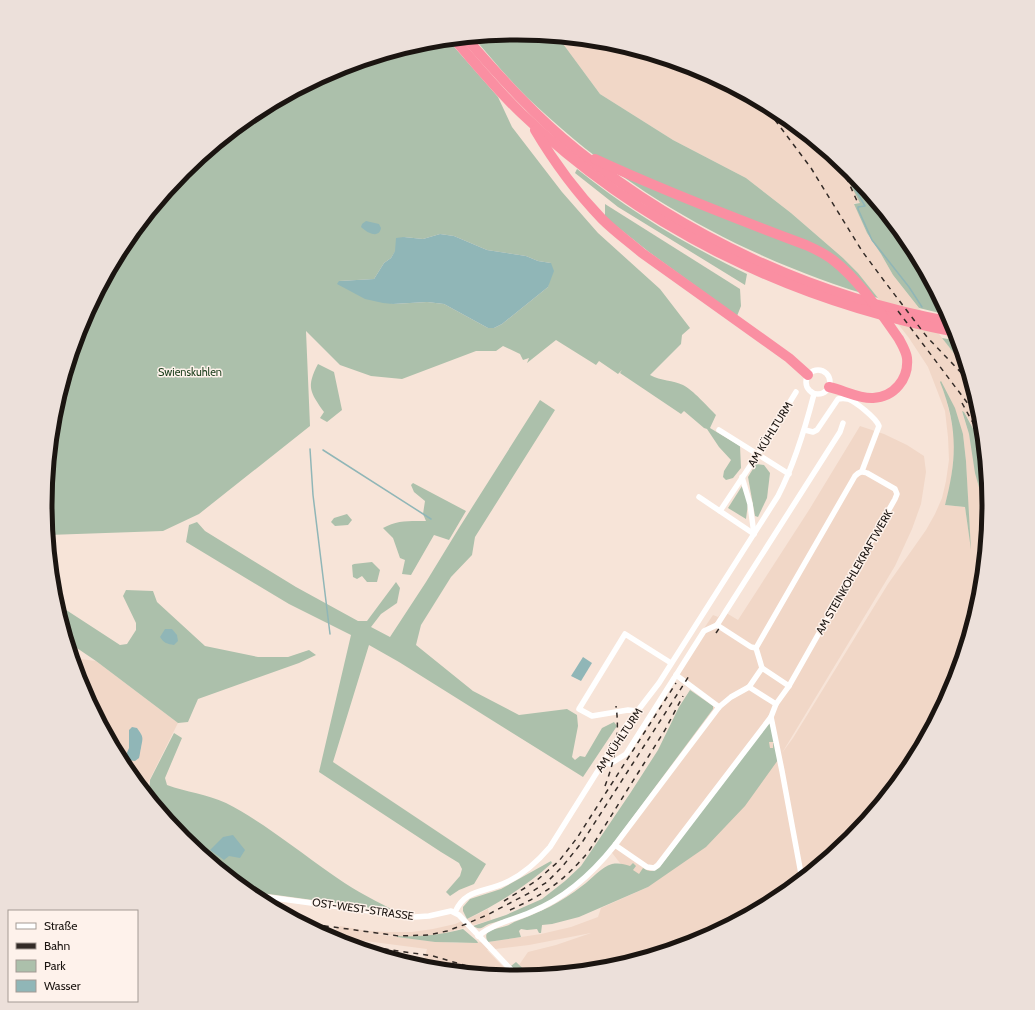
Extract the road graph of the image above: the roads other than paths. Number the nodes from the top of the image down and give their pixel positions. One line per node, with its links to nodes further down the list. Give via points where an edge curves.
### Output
1 (470, 43): 4 (highway, via 527,105)
2 (458, 44): 3 (highway)
3 (529, 120): 6 (highway, via 562,149 640,208 687,237 737,262 806,292 866,311 910,322); 7 (highway, via 579,193 603,219 642,253 790,358)
4 (576, 150): 5 (highway, via 655,206 706,236 755,260 859,299); 8 (highway, via 664,190 806,245 832,259 842,268 899,339 907,358 907,368 905,377 899,385 884,397 864,398)
5 (946, 324)
6 (946, 325)
7 (808, 375): 8 (street, via 815,370 823,371 828,376); 10 (street, via 806,386)
8 (829, 387): 10 (street, via 824,392)
9 (796, 392): 14 (street, AM KÜHLTURM)
10 (814, 394): 13 (street)
11 (843, 423): 21 (street, via 840,432)
12 (719, 430): 14 (street)
13 (805, 430): 15 (street, via 817,430 838,399 849,399 874,418 879,426); 16 (street)
14 (758, 454): 16 (street); 17 (street, AM KÜHLTURM)
15 (862, 471): 22 (street, via 855,476); 26 (street, AM STEINKOHLEKRAFTWERK, via 895,489 897,494)
16 (789, 474): 20 (street)
17 (742, 477): 19 (street, AM KÜHLTURM); 20 (street, AM KÜHLTURM, via 750,504)
18 (699, 497): 19 (street)
19 (720, 511): 20 (street)
20 (754, 534): 23 (street, AM KÜHLTURM)
21 (717, 625): 22 (street); 25 (street, via 704,631)
22 (756, 648): 24 (street)
23 (671, 664): 30 (street, AM KÜHLTURM); 30 (street, via 626,634 579,709 592,716)
24 (762, 668): 26 (street); 27 (street)
25 (676, 675): 29 (street); 32 (street, via 626,754 610,764)
26 (789, 686): 28 (street, AM STEINKOHLEKRAFTWERK)
27 (749, 687): 28 (street); 29 (street)
28 (776, 704): 31 (street, AM STEINKOHLEKRAFTWERK)
29 (719, 707): 33 (street)
30 (637, 711): 32 (street, AM KÜHLTURM)
31 (771, 717): 33 (street, AM STEINKOHLEKRAFTWERK, via 658,865 654,868 646,867); 34 (street)
32 (604, 761): 36 (street, AM KÜHLTURM, via 542,856 508,882 468,896)
33 (615, 845): 37 (street, via 593,871 570,891 532,912 487,928)
34 (801, 874)
35 (267, 897): 36 (street, OST-WEST-STRASSE, via 414,917 451,910)
36 (455, 912): 37 (street)
37 (478, 936): 38 (street)
38 (511, 970)

